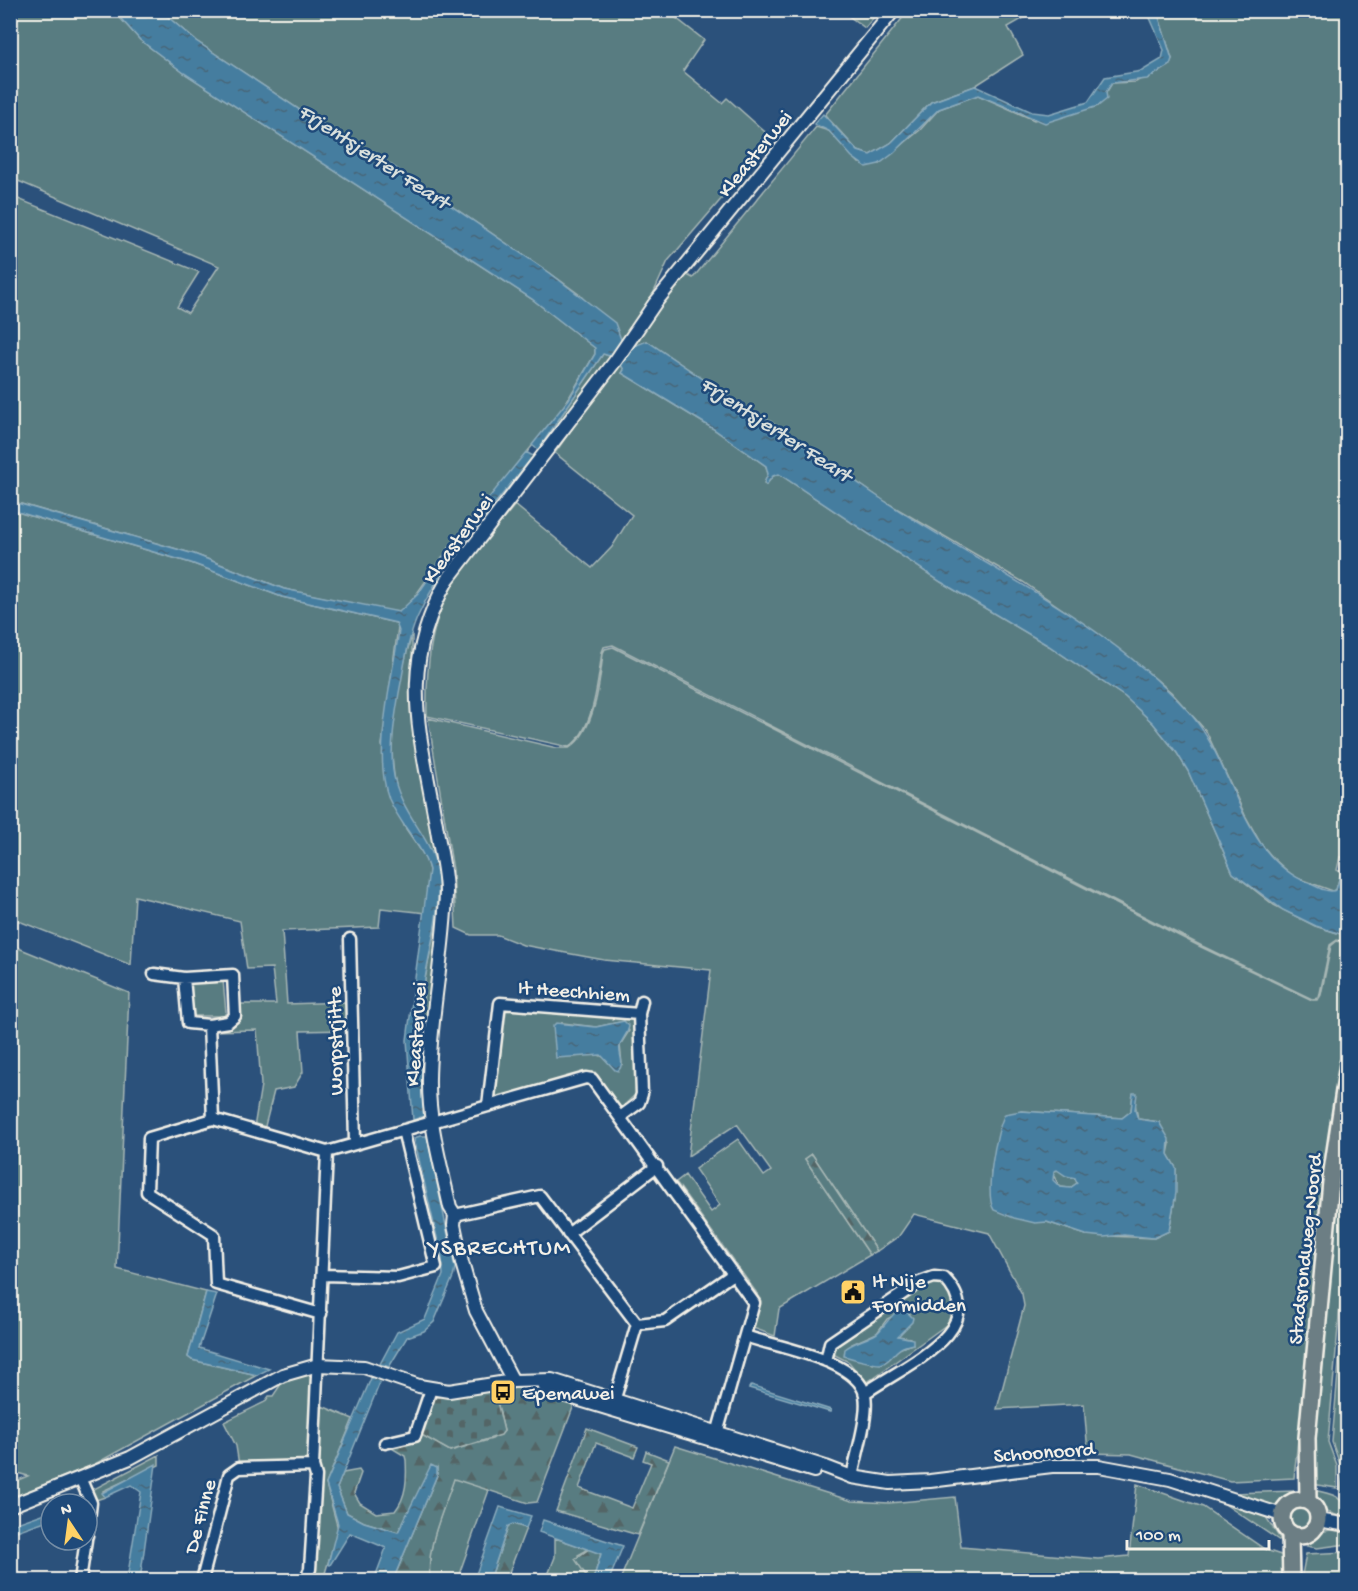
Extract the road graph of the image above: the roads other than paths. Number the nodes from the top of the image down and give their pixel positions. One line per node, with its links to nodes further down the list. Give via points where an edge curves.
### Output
1 (894, 10): 12 (street, Kleasterwei, via 670,283 435,601 421,638 415,703 446,891 429,1079)
2 (350, 939): 14 (street, Worpstrjitte)
3 (154, 974): 4 (street)
4 (184, 978): 7 (street, via 188,1023); 7 (street, via 233,975 235,1016 228,1022)
5 (642, 1001): 6 (street, It Heechhiem)
6 (639, 1014): 9 (street, It Heechhiem, via 500,1004); 10 (street, It Heechhiem, via 642,1094 639,1103)
7 (209, 1025): 11 (street)
8 (1347, 1064): 37 (main road, Stadsrondweg-Noord, via 1332,1171)
9 (488, 1106): 10 (street, via 586,1078 597,1083); 12 (street)
10 (620, 1117): 16 (street)
11 (213, 1119): 15 (street); 21 (street, via 149,1138 147,1192 214,1235 216,1284)
12 (432, 1122): 13 (street); 17 (street, Kleasterwei, via 450,1208)
13 (403, 1130): 14 (street); 20 (street, via 436,1267 398,1277)
14 (356, 1142): 15 (street)
15 (327, 1152): 20 (street)
16 (657, 1166): 18 (street); 19 (street)
17 (455, 1215): 18 (street, via 540,1196); 26 (street, Kleasterwei, via 462,1263 476,1311)
18 (568, 1234): 22 (street)
19 (733, 1274): 22 (street, via 665,1321); 23 (street, via 754,1303)
20 (323, 1275): 21 (street)
21 (321, 1314): 25 (street)
22 (637, 1324): 30 (street)
23 (745, 1336): 24 (street); 31 (street)
24 (825, 1361): 29 (street, via 847,1370); 29 (street, via 830,1343 920,1282 944,1278 954,1295 959,1318 955,1327 937,1346)
25 (318, 1365): 28 (street, via 376,1369); 33 (street); 35 (street, via 267,1382 167,1439)
26 (513, 1381): 27 (street); 28 (street, via 449,1391)
27 (542, 1382): 30 (street, via 552,1380); 31 (street, via 547,1390)
28 (431, 1389): 32 (street, via 415,1436)
29 (865, 1393): 34 (street)
30 (615, 1398): 31 (street)
31 (716, 1436): 34 (street, Schoonoord, via 825,1475)
32 (385, 1443)
33 (313, 1466): 45 (street, De Finne, via 239,1468 229,1474); 46 (street, via 316,1476 310,1569)
34 (852, 1477): 39 (street, Schoonoord, via 890,1483 1052,1466 1099,1466 1170,1479)
35 (81, 1480): 36 (street); 38 (street)
36 (86, 1492)
37 (1302, 1501): 39 (main road, via 1287,1506); 40 (main road, via 1316,1508)
38 (10, 1506)
39 (1282, 1515): 42 (main road, via 1283,1526)
40 (1318, 1520): 41 (street); 42 (main road, via 1312,1533)
41 (1347, 1525)
42 (1297, 1535): 47 (main road)
43 (85, 1552): 44 (street)
44 (80, 1581)
45 (202, 1581)
46 (305, 1581)
47 (1293, 1581)

